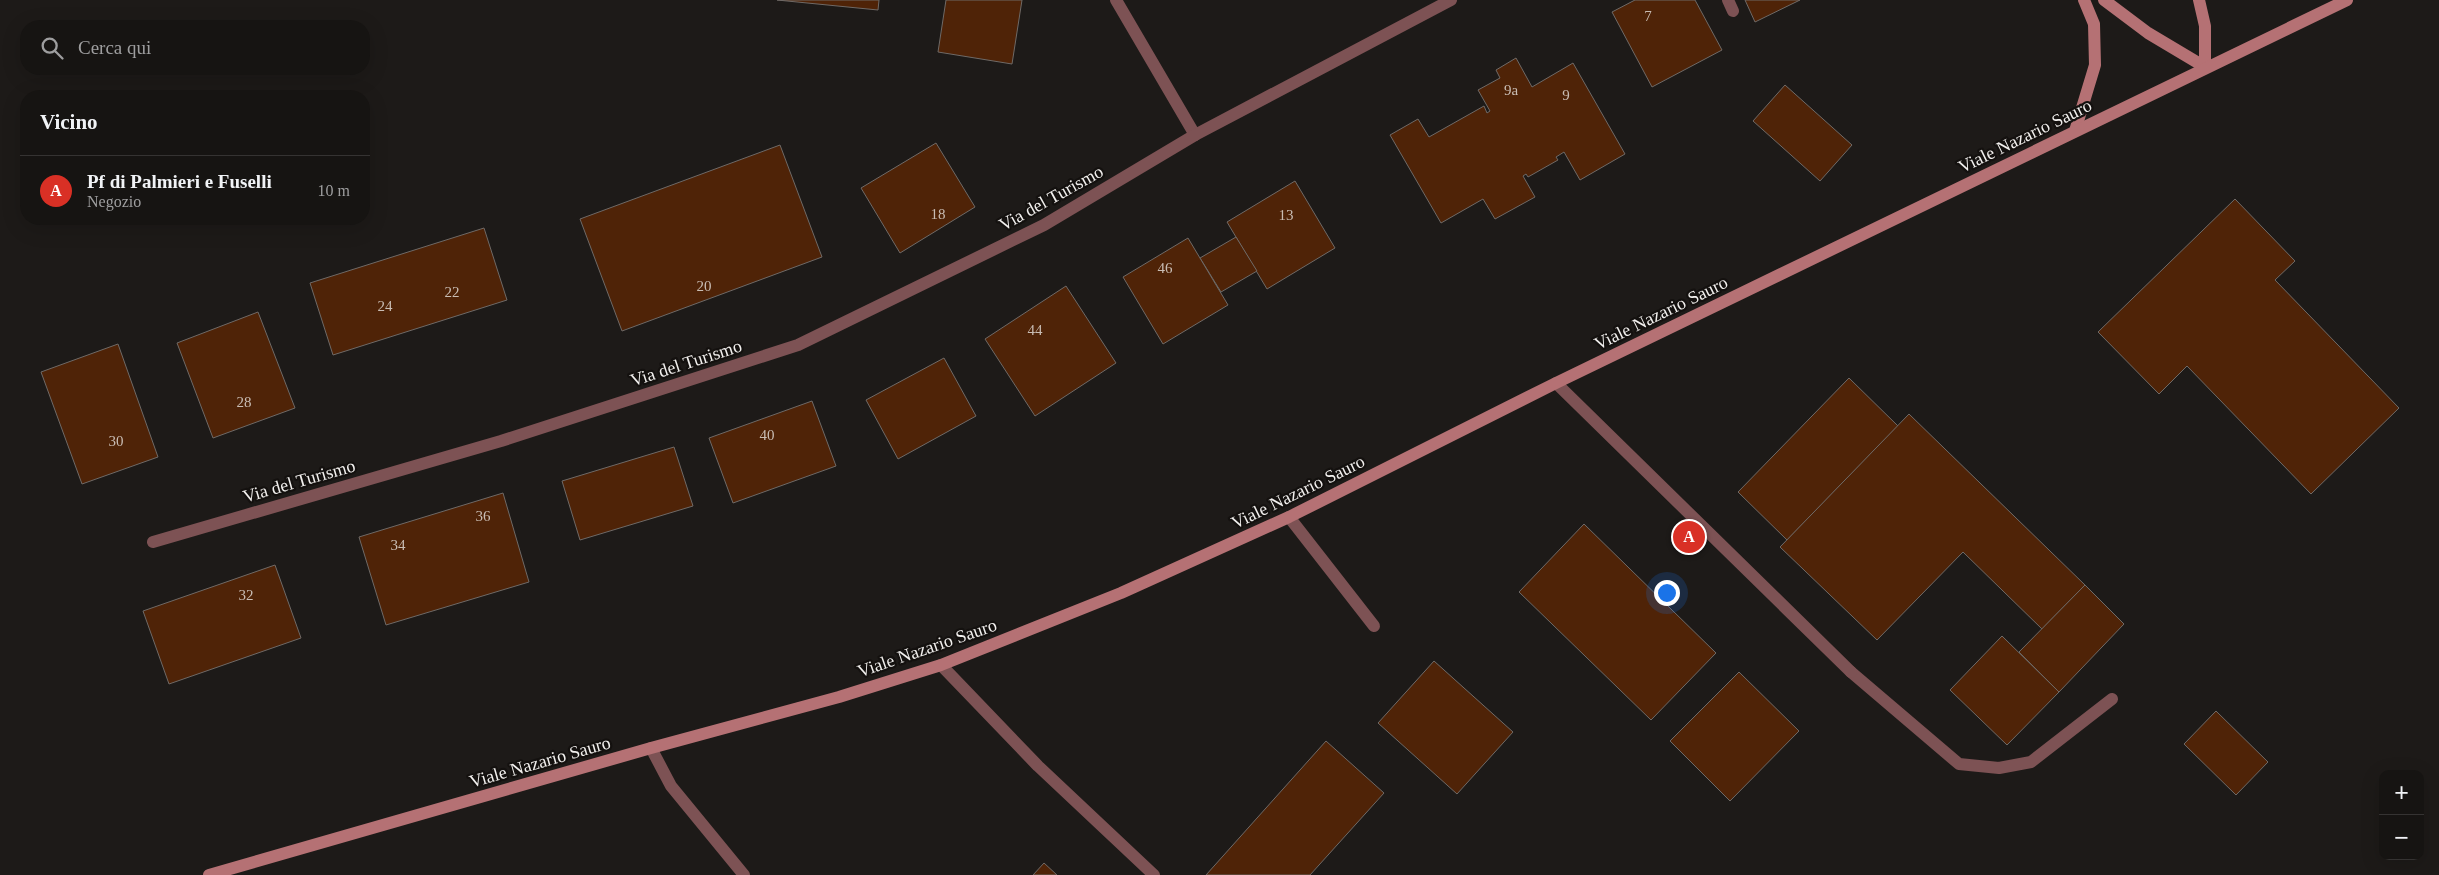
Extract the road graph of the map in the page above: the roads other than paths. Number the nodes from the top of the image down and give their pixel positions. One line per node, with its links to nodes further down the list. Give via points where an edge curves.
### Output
1 (1116, 0): 9 (street)
2 (1451, 0): 9 (street, Via del Turismo)
3 (2084, 0): 8 (main road, via 2094,24 2095,64)
4 (2104, 0): 7 (main road, via 2148,34)
5 (2199, 0): 7 (main road, via 2205,26)
6 (2348, 0): 7 (main road, Viale Nazario Sauro)
7 (2205, 67): 8 (main road, Viale Nazario Sauro)
8 (2075, 131): 10 (main road, Viale Nazario Sauro)
9 (1195, 135): 12 (street, Via del Turismo, via 1044,225 798,345 501,441)
10 (1556, 383): 11 (main road, Viale Nazario Sauro); 15 (street, via 1851,672 1959,764 1999,768 2031,762)
11 (1289, 517): 13 (street); 14 (main road, Viale Nazario Sauro, via 1121,593)
12 (153, 542)
13 (1374, 626)
14 (941, 665): 16 (main road, Viale Nazario Sauro, via 839,697); 19 (street, via 1038,766)
15 (2112, 700)
16 (651, 748): 17 (main road, Viale Nazario Sauro); 18 (street, via 671,786)
17 (209, 875)
18 (744, 875)
19 (1154, 875)

